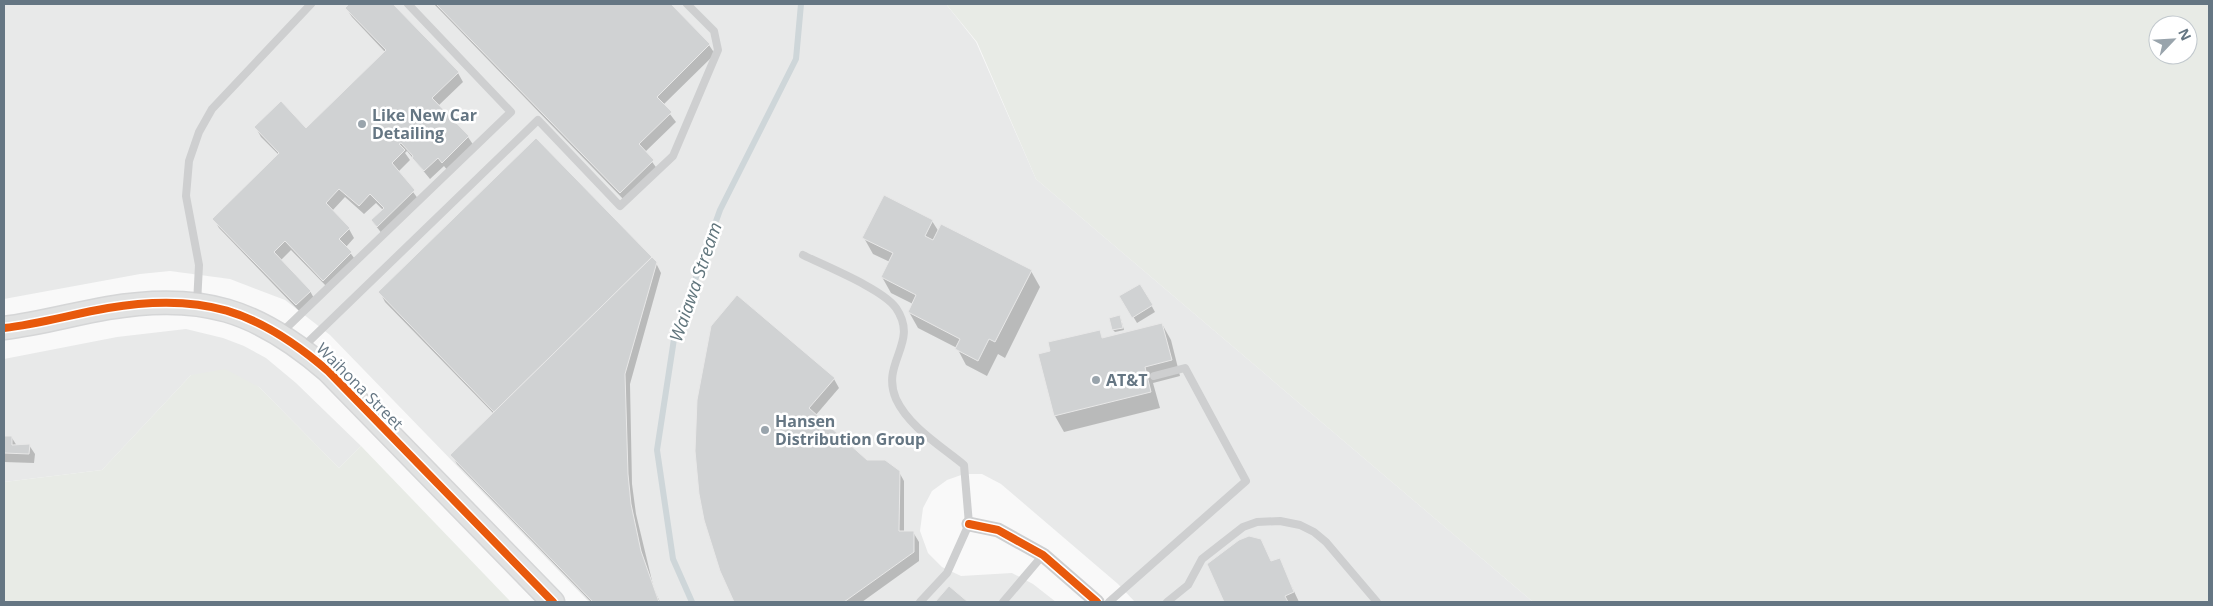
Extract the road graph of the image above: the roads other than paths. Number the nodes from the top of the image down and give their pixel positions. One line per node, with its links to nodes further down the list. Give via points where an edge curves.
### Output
1 (311, 4): 5 (lane, via 212,109 199,132 189,161 186,196 199,265)
2 (408, 4): 7 (lane, via 511,112)
3 (687, 4): 8 (lane, via 714,31 718,50 674,156 620,206 538,120)
4 (803, 255): 10 (lane, via 882,295 895,306 903,322 905,338 891,379 896,397 915,425 964,465)
5 (197, 304): 6 (street, Waihona Street, via 138,304); 7 (street, Waihona Street, via 238,314)
6 (4, 328)
7 (281, 334): 8 (street, Waihona Street)
8 (302, 348): 12 (street, Waihona Street)
9 (1154, 376): 16 (lane, via 1186,368 1246,481)
10 (969, 524): 11 (street, via 998,530); 13 (lane, via 947,573)
11 (1043, 555): 14 (lane); 15 (street)
12 (553, 602)
13 (920, 602)
14 (1003, 602)
15 (1097, 602)
16 (1109, 602)
17 (1167, 602): 18 (lane, via 1188,585 1202,559 1243,526 1280,521 1314,532)
18 (1378, 602)

